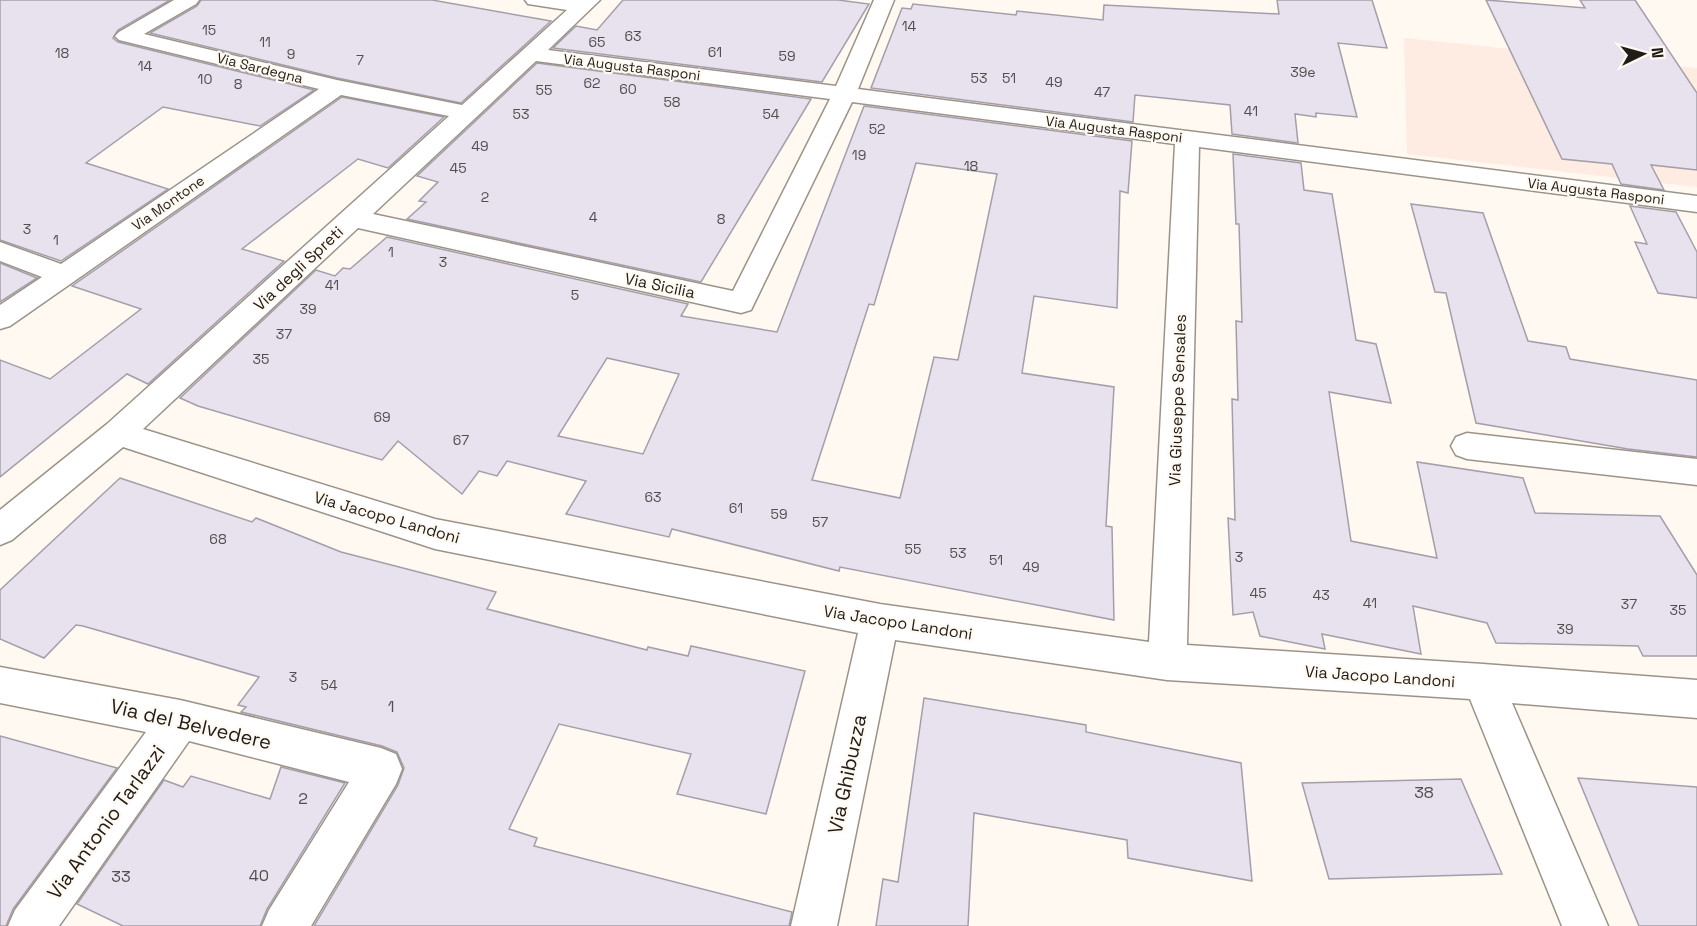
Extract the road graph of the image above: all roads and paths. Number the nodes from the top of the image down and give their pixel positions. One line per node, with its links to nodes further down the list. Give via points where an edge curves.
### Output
1 (189, 0): 6 (street, Via Sardegna, via 126,36)
2 (535, 0): 4 (street)
3 (884, 0): 7 (street)
4 (586, 3): 5 (street, Via degli Spreti)
5 (531, 54): 7 (street, Via Augusta Rasponi); 8 (street, Via degli Spreti)
6 (337, 87): 8 (street, Via Sardegna); 13 (street, Via Montone)
7 (844, 95): 9 (street, Via Augusta Rasponi); 11 (street, Via Sicilia, via 741,303)
8 (467, 112): 11 (street, Via degli Spreti)
9 (1187, 138): 10 (street, Via Augusta Rasponi); 20 (street, Via Giuseppe Sensales)
10 (1697, 204)
11 (352, 218): 15 (street, Via degli Spreti)
12 (0, 251): 13 (street)
13 (64, 275): 14 (street, Via Montone)
14 (0, 319)
15 (118, 433): 18 (street, Via degli Spreti); 19 (street, Via Jacopo Landoni, via 435,534)
16 (1467, 446): 17 (street)
17 (1697, 472)
18 (0, 530)
19 (880, 621): 20 (street, Via Jacopo Landoni); 27 (street, Via Ghibuzza)
20 (1167, 662): 21 (street, Via Jacopo Landoni)
21 (1483, 682): 23 (street, Via Jacopo Landoni); 28 (street)
22 (0, 685): 24 (street, Via del Belvedere)
23 (1697, 699)
24 (180, 718): 25 (street, Via Antonio Tarlazzi); 26 (street, Via del Belvedere, via 381,769)
25 (30, 926)
26 (285, 926)
27 (813, 926)
28 (1585, 926)

